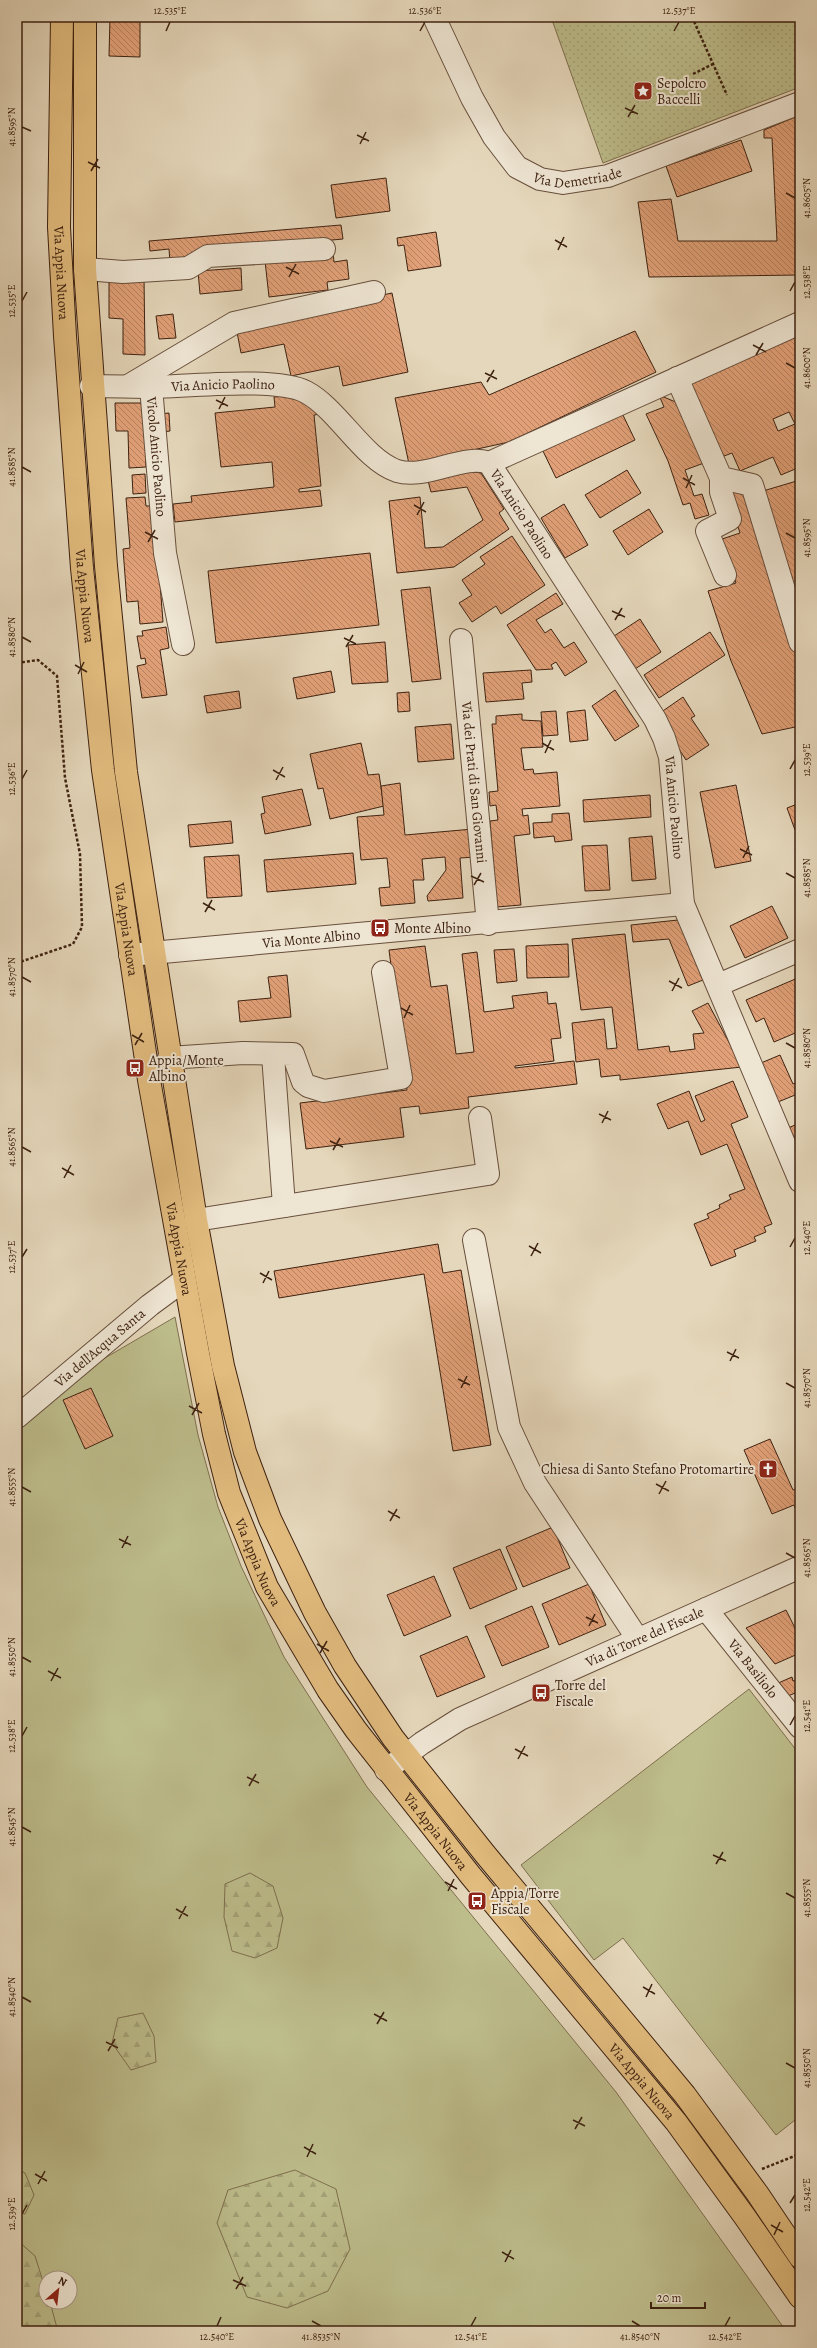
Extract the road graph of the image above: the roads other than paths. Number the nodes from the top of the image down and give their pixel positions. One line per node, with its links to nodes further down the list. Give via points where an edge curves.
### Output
1 (62, 17): 23 (main road, Via Appia Nuova, via 60,227 65,336 92,671)
2 (85, 17): 6 (main road, Via Appia Nuova)
3 (434, 17): 4 (street, Via Demetriade, via 472,98 494,137 517,167 540,179 563,183 608,176)
4 (800, 103)
5 (324, 249): 6 (street, via 208,256 188,268 123,272)
6 (85, 269): 10 (main road, Via Appia Nuova)
7 (374, 292): 11 (street, via 234,323)
8 (800, 323): 9 (street, Via Anicio Paolino)
9 (677, 378): 13 (street, Via Anicio Paolino); 14 (street)
10 (91, 386): 11 (street, Via Anicio Paolino); 22 (main road, Via Appia Nuova, via 125,764)
11 (128, 386): 12 (street, Via Anicio Paolino)
12 (151, 387): 13 (street, Via Anicio Paolino, via 281,384 306,392 320,402 378,459 395,470 412,473 476,460); 18 (street, Vicolo Anicio Paolino, via 165,553)
13 (489, 463): 19 (street, Via Anicio Paolino, via 655,719 664,738 670,757)
14 (721, 478): 15 (street, via 721,492 730,519 707,531); 17 (street, via 752,485)
15 (725, 575)
16 (461, 640): 20 (street, Via dei Prati di San Giovanni)
17 (800, 642)
18 (183, 644)
19 (684, 904): 20 (street, Via Monte Albino); 25 (street, Via Anicio Paolino)
20 (488, 924): 22 (street, Via Monte Albino)
21 (800, 950): 25 (street)
22 (153, 953): 23 (street, Via Monte Albino); 27 (main road, Via Appia Nuova)
23 (130, 955): 33 (main road, Via Appia Nuova)
24 (383, 972): 26 (street, via 401,1078 324,1091 303,1082 293,1054)
25 (718, 985): 29 (street, Via Anicio Paolino)
26 (273, 1055): 27 (street, via 243,1053); 30 (street)
27 (169, 1058): 31 (main road, Via Appia Nuova)
28 (480, 1118): 30 (street, via 488,1174)
29 (800, 1181)
30 (284, 1206): 31 (street)
31 (196, 1220): 39 (main road, Via Appia Nuova, via 228,1389 245,1452 270,1519 314,1613 334,1648)
32 (474, 1240): 37 (street, via 509,1427 535,1483)
33 (184, 1280): 34 (street, Via dell'Acqua Santa, via 144,1310); 40 (main road, Via Appia Nuova, via 219,1456 241,1527 267,1587 303,1649 328,1690)
34 (17, 1417)
35 (800, 1567): 36 (street, Via di Torre del Fiscale)
36 (706, 1609): 37 (street, Via di Torre del Fiscale); 38 (street, Via Basiliolo)
37 (637, 1638): 39 (street, Via di Torre del Fiscale, via 460,1719)
38 (800, 1727)
39 (406, 1755): 40 (street, Via di Torre del Fiscale); 41 (main road, Via Appia Nuova, via 685,2095)
40 (386, 1770): 42 (main road, Via Appia Nuova, via 680,2128)
41 (800, 2257)
42 (800, 2297)

